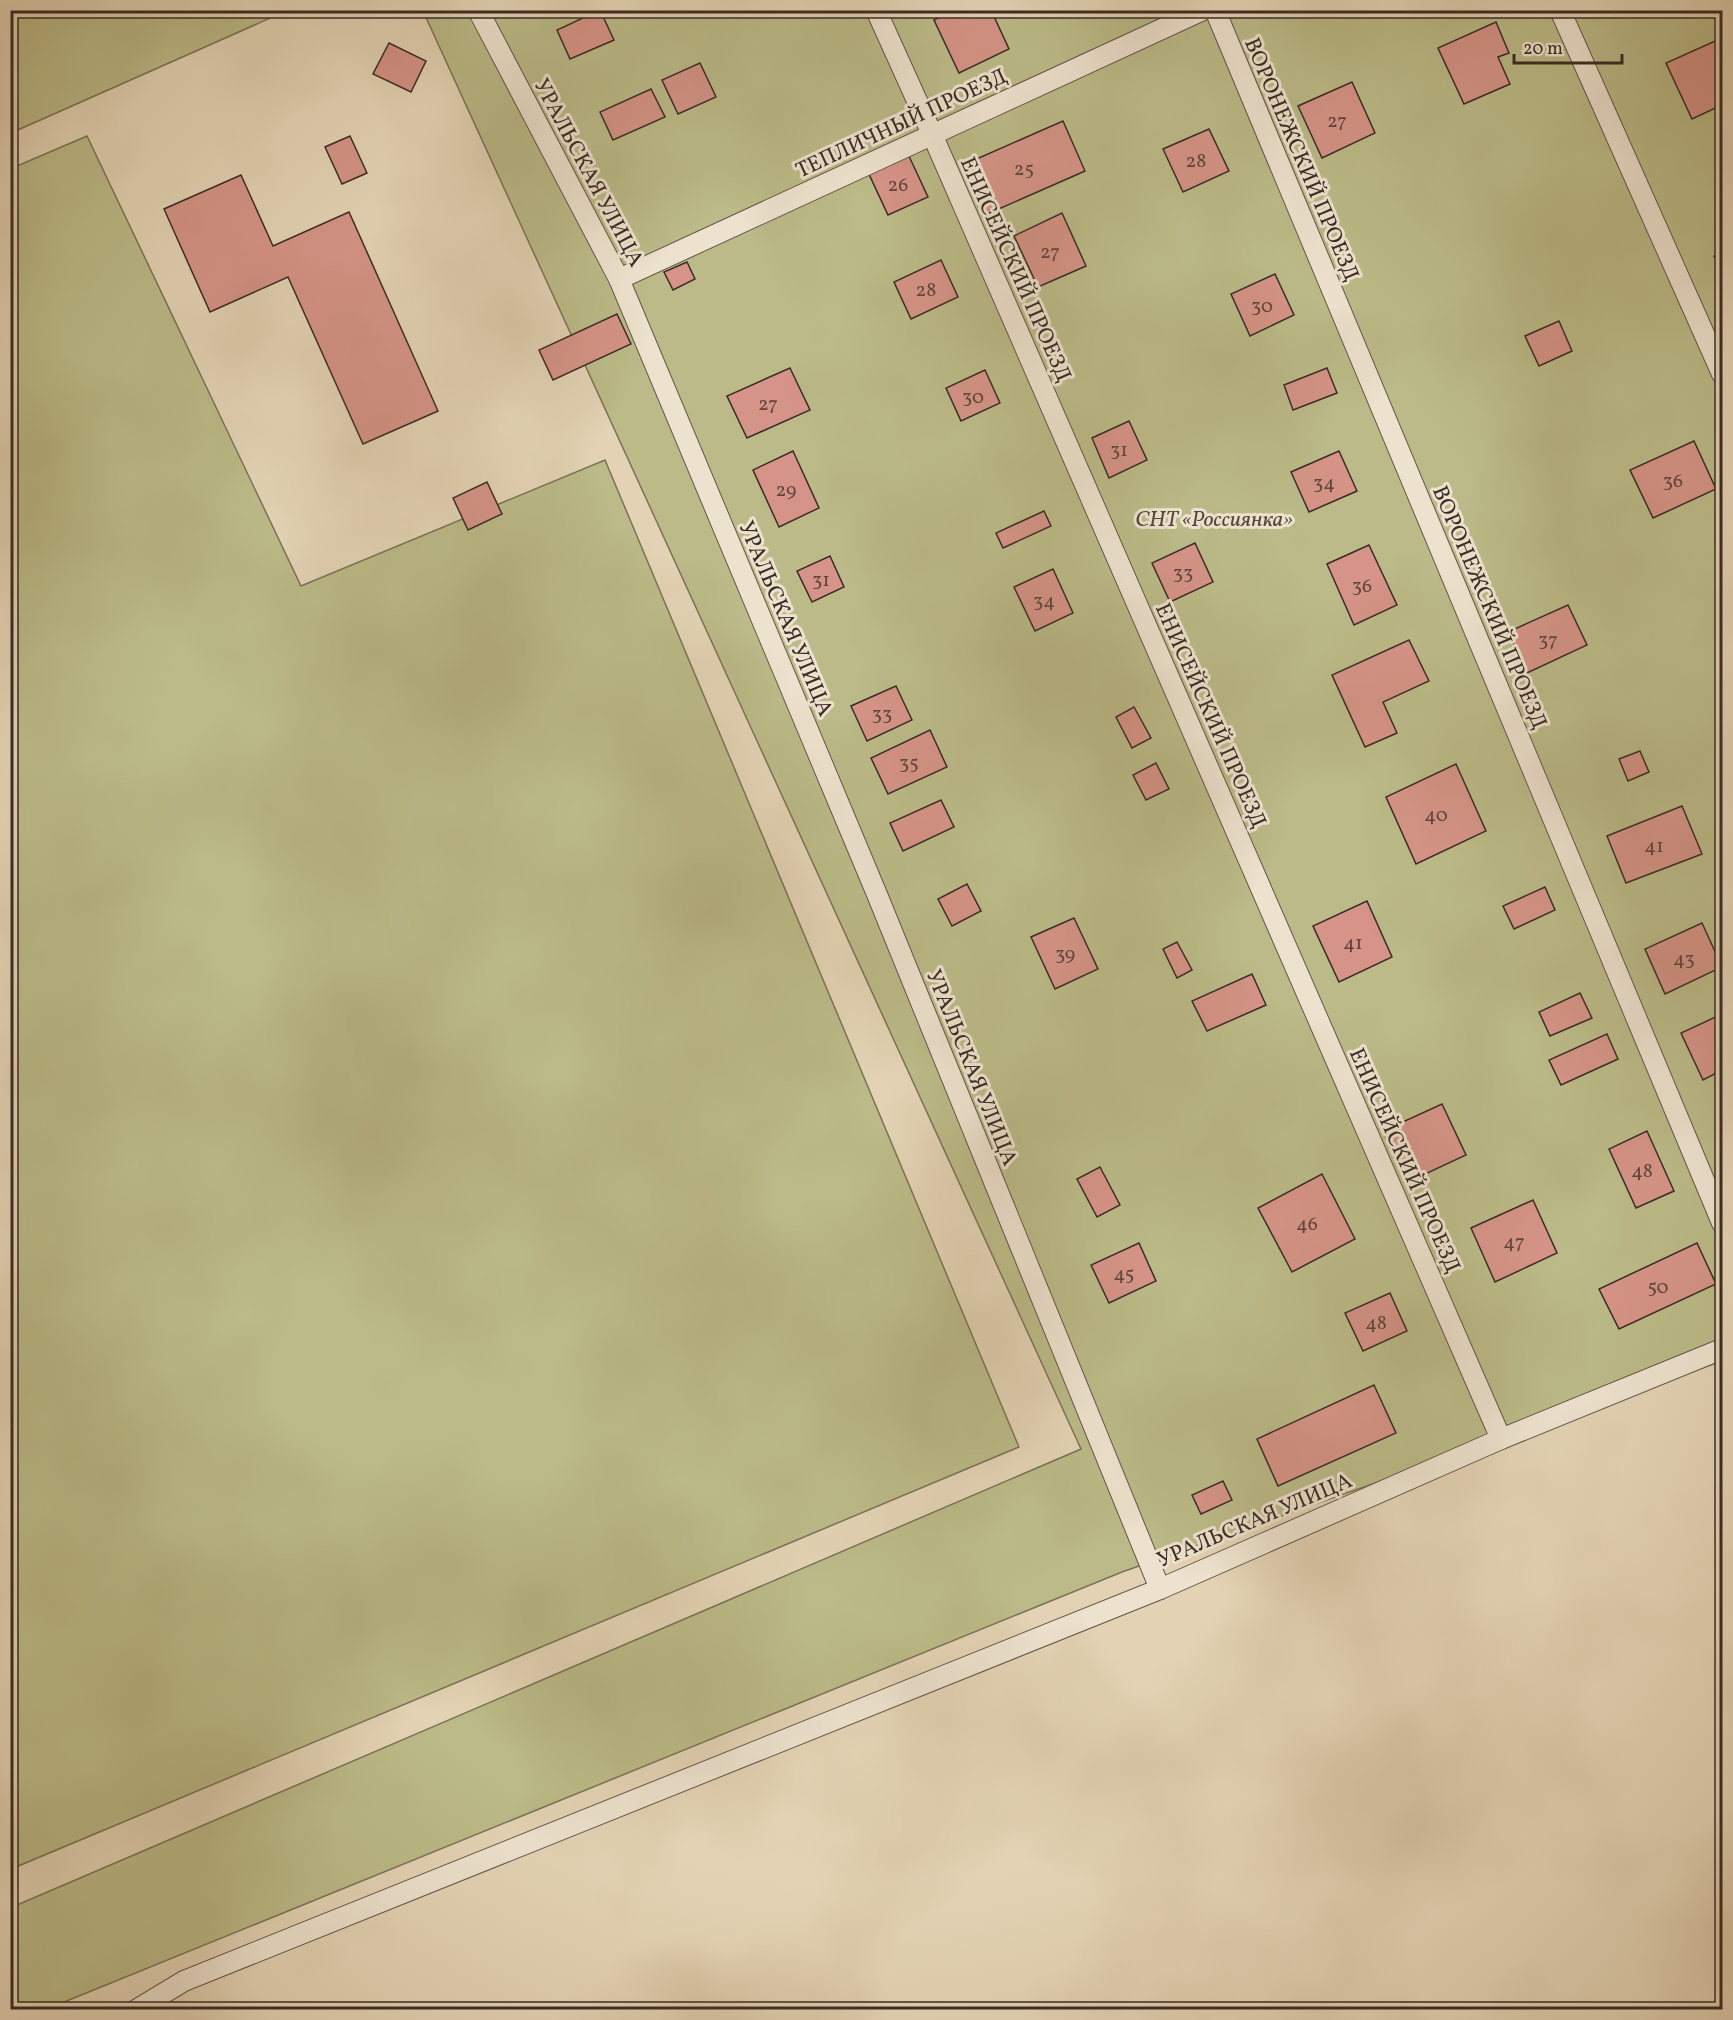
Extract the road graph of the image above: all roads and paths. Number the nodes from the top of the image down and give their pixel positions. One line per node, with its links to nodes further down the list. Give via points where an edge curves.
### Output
1 (478, 10): 7 (lane, УРАЛЬСКАЯ УЛИЦА)
2 (876, 10): 6 (lane, ЕНИСЕЙСКИЙ ПРОЕЗД)
3 (1203, 10): 6 (lane, ТЕПЛИЧНЫЙ ПРОЕЗД)
4 (1215, 10): 9 (lane, ВОРОНЕЖСКИЙ ПРОЕЗД)
5 (1560, 10): 8 (lane)
6 (932, 134): 7 (lane, ТЕПЛИЧНЫЙ ПРОЕЗД); 11 (lane, ЕНИСЕЙСКИЙ ПРОЕЗД)
7 (619, 279): 12 (lane, УРАЛЬСКАЯ УЛИЦА, via 876,892)
8 (1722, 374)
9 (1722, 1223)
10 (1722, 1349): 11 (lane, УРАЛЬСКАЯ УЛИЦА)
11 (1501, 1439): 12 (lane, УРАЛЬСКАЯ УЛИЦА)
12 (1160, 1590): 13 (lane, via 184,1981)
13 (136, 2010)

